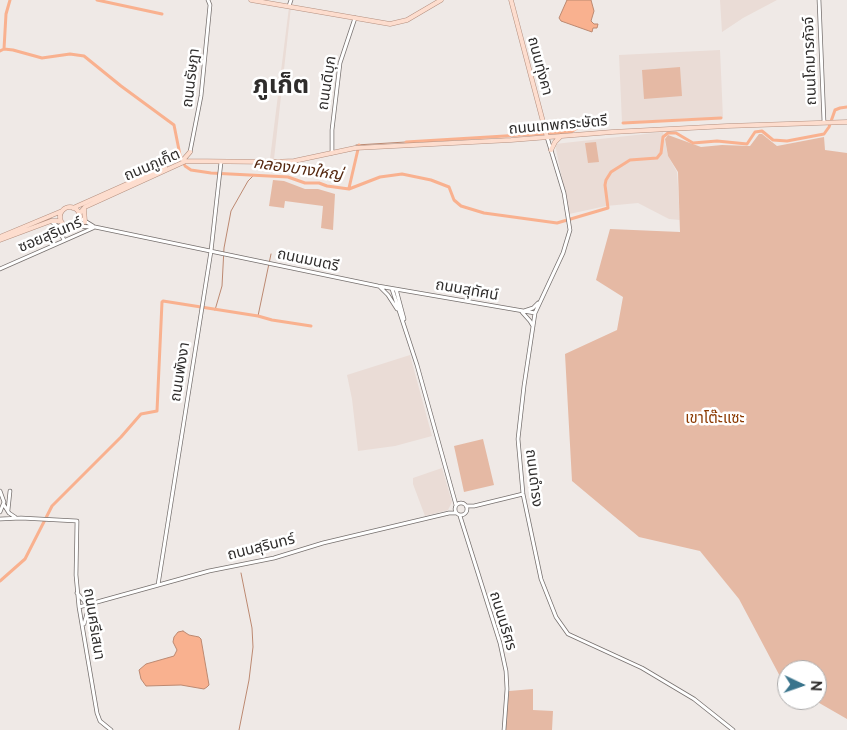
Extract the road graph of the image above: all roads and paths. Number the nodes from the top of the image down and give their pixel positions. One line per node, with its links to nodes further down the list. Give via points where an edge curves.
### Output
1 (208, 0): 8 (street)
2 (213, 0): 8 (street)
3 (251, 0): 9 (main road)
4 (291, 0): 9 (street)
5 (441, 0): 10 (main road, via 399,23)
6 (511, 0): 13 (main road, ถนนทุ่งคา)
7 (819, 0): 11 (street, ถนนโกมารภัจจ์)
8 (210, 6): 16 (street, ถนนรัษฎา, via 201,96)
9 (290, 6): 10 (main road)
10 (355, 18): 17 (street, ถนนดีบุก, via 340,63)
11 (829, 122): 12 (main road, ถนนเทพกระษัตรี); 14 (main road, ถนนเทพกระษัตรี)
12 (847, 122)
13 (546, 134): 14 (main road, ถนนเทพกระษัตรี); 15 (street, ถนนดำรง); 17 (main road, ถนนเทพกระษัตรี, via 511,140 355,148)
14 (561, 136): 15 (main road)
15 (551, 150): 45 (street, ถนนดำรง, via 569,214 570,230)
16 (190, 152): 18 (main road, ถนนรัษฎา); 19 (main road)
17 (332, 153): 22 (main road, ถนนเทพกระษัตรี)
18 (186, 160): 19 (main road, ถนนภูเก็ต); 24 (main road, ถนนภูเก็ต)
19 (194, 161): 20 (main road, ถนนภูเก็ต)
20 (215, 161): 21 (main road, ถนนภูเก็ต); 23 (street)
21 (221, 162): 22 (main road, ถนนภูเก็ต); 23 (street, ถนนพังงา)
22 (271, 162)
23 (220, 170): 38 (street, ถนนพังงา)
24 (108, 195): 25 (main road, ถนนภูเก็ต); 26 (main road, ถนนภูเก็ต)
25 (85, 206): 28 (main road, ถนนภูเก็ต); 31 (main road)
26 (73, 208): 27 (main road); 28 (main road)
27 (63, 210): 30 (main road); 36 (main road)
28 (79, 216): 31 (street, ถนนมนตรี); 33 (main road)
29 (51, 221): 30 (main road); 32 (street); 36 (main road)
30 (61, 221): 32 (street); 34 (main road)
31 (85, 222): 35 (street, ถนนมนตรี)
32 (57, 226): 37 (street)
33 (75, 226): 34 (main road); 35 (street, ถนนมนตรี)
34 (70, 227): 37 (street, via 62,230)
35 (96, 227): 37 (street, ซอยสุรินทร์); 39 (street, ถนนมนตรี)
36 (0, 239)
37 (64, 240): 41 (street, ซอยสุรินทร์)
38 (212, 244): 39 (street, ถนนพังงา); 40 (street)
39 (211, 252): 40 (street, ถนนมนตรี); 64 (street, ถนนพังงา)
40 (222, 254): 42 (street, ถนนมนตรี)
41 (0, 269)
42 (378, 286): 43 (street, ถนนมนตรี); 49 (street, via 393,301)
43 (394, 289): 44 (street, ถนนสุทัศน์); 46 (street); 49 (street)
44 (406, 291): 46 (street); 47 (street, ถนนสุทัศน์)
45 (540, 302): 47 (street, via 534,308); 48 (street, ถนนดำรง)
46 (401, 305): 50 (street)
47 (521, 312): 48 (street, ถนนสุทัศน์); 51 (street)
48 (535, 313): 51 (street, ถนนดำรง)
49 (400, 314): 50 (street)
50 (404, 322): 55 (street)
51 (533, 326): 54 (street, ถนนดำรง, via 518,439)
52 (0, 491): 56 (street)
53 (10, 491): 60 (street)
54 (523, 494): 57 (street); 71 (street, ถนนดำรง, via 541,579 556,617 568,634 642,668 694,699)
55 (458, 504): 57 (street); 58 (street)
56 (4, 505): 59 (street); 60 (street)
57 (467, 508): 61 (street)
58 (455, 511): 61 (street); 64 (street, ถนนสุรินทร์)
59 (0, 512)
60 (8, 512): 62 (street)
61 (462, 516): 70 (street, ถนนนริศร, via 506,671)
62 (21, 518): 63 (street); 65 (street, ถนนศรีเสนา, via 77,521)
63 (0, 519)
64 (158, 585): 66 (street, ถนนสุรินทร์)
65 (77, 593): 66 (street, via 85,602); 67 (street, ถนนศรีเสนา)
66 (95, 603): 67 (street, ถนนสุรินทร์); 68 (street, via 88,610)
67 (79, 607): 68 (street, ถนนศรีเสนา)
68 (83, 627): 69 (street, ถนนศรีเสนา, via 97,713 100,721)
69 (111, 730)
70 (504, 730)
71 (733, 730)

